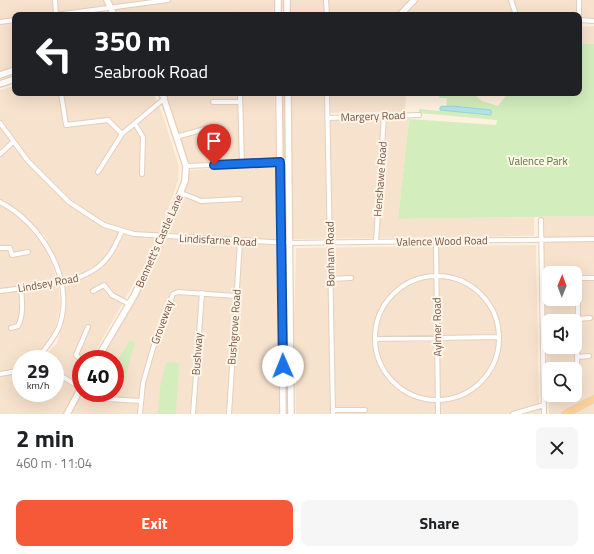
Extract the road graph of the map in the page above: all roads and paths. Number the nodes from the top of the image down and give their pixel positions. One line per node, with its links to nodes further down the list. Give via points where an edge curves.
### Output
1 (55, 0): 11 (street)
2 (107, 0): 10 (street)
3 (168, 0): 10 (street)
4 (278, 0): 14 (street)
5 (287, 0): 15 (street)
6 (326, 0): 16 (street)
7 (414, 0): 17 (street)
8 (512, 0): 18 (street)
9 (579, 0): 19 (street)
10 (111, 8): 12 (street); 13 (street)
11 (56, 12)
12 (80, 12)
13 (113, 12)
14 (278, 12)
15 (287, 12)
16 (326, 12)
17 (403, 12)
18 (515, 12)
19 (579, 12)
20 (12, 20): 23 (street)
21 (582, 20): 22 (street)
22 (594, 20)
23 (0, 22)
24 (12, 71): 25 (street)
25 (0, 75)
26 (12, 80): 27 (street)
27 (0, 84)
28 (61, 96): 42 (street, via 66,125 108,120)
29 (163, 96): 40 (street); 43 (street, Bennett's Castle Lane)
30 (240, 96): 35 (street)
31 (279, 96): 46 (street)
32 (288, 96): 47 (street)
33 (327, 96): 38 (street, Bonham Road)
34 (213, 102): 35 (street)
35 (240, 102): 48 (street)
36 (419, 115): 37 (street, Margery Road)
37 (384, 116): 38 (street, Margery Road); 63 (street, Henshawe Road)
38 (327, 118): 65 (street, Bonham Road)
39 (0, 123): 44 (street, Lindisfarne Road)
40 (134, 124): 42 (street); 51 (street, via 143,137)
41 (212, 127): 43 (street)
42 (122, 134): 50 (street)
43 (176, 137): 49 (street, Bennett's Castle Lane)
44 (13, 142): 45 (street); 56 (street, Lindisfarne Road, via 51,186 69,202 104,224)
45 (0, 154)
46 (280, 162): 47 (street); 48 (street); 62 (street)
47 (289, 162): 64 (street)
48 (242, 164): 49 (street)
49 (186, 166): 52 (street, Bennett's Castle Lane, via 185,182)
50 (98, 172)
51 (142, 174)
52 (180, 193): 53 (street, via 202,201); 57 (street, Bennett's Castle Lane)
53 (240, 198)
54 (0, 202): 74 (street, via 20,215 42,239 56,264)
55 (541, 220): 58 (street)
56 (122, 231): 57 (street, Lindisfarne Road); 74 (street, Lindsey Road, via 114,248 99,267 80,278)
57 (163, 237): 60 (street, Lindisfarne Road); 80 (street, Bennett's Castle Lane)
58 (541, 239): 59 (street, Valence Wood Road); 61 (street, Valence Wood Road); 73 (street)
59 (594, 239)
60 (240, 241): 62 (street, Lindisfarne Road); 79 (street, Bushgrove Road)
61 (436, 241): 63 (street, Valence Wood Road); 68 (street, Aylmer Road)
62 (282, 242): 64 (street, Lindisfarne Road); 110 (street)
63 (376, 242): 65 (street, Valence Wood Road)
64 (289, 243): 65 (street, Valence Wood Road); 111 (street)
65 (329, 243): 72 (street, Bonham Road)
66 (0, 248): 67 (street, via 10,248 12,255)
67 (28, 252)
68 (436, 276): 85 (street, via 458,280 478,291 495,315); 86 (street, Aylmer Road); 87 (street, via 414,280 390,298 379,317)
69 (350, 278): 72 (street)
70 (582, 278): 71 (street)
71 (594, 278)
72 (330, 279): 105 (street, Bonham Road)
73 (542, 279)
74 (61, 282): 75 (street, Lindsey Road); 88 (street, via 63,305 60,325)
75 (21, 288): 76 (street, Lindsey Road); 84 (street, via 21,317 18,326)
76 (0, 291)
77 (93, 291): 80 (street, via 104,285 112,296)
78 (202, 293): 79 (street, Groveway); 101 (street, Groveway, via 172,294 154,345); 108 (street, Bushway)
79 (236, 296): 109 (street, Bushgrove Road)
80 (129, 304): 90 (street, Bennett's Castle Lane)
81 (590, 318): 82 (street)
82 (582, 319)
83 (88, 327): 89 (street)
84 (10, 328)
85 (499, 337): 86 (street); 100 (street, via 495,361 482,381 462,395)
86 (437, 338): 87 (street); 100 (street, Aylmer Road)
87 (375, 339): 100 (street, via 379,361 386,374 397,385 416,396)
88 (44, 350)
89 (78, 350)
90 (102, 350)
91 (543, 354): 103 (street)
92 (578, 354): 94 (street)
93 (589, 356): 94 (street)
94 (578, 357): 95 (street)
95 (578, 362)
96 (12, 372): 97 (street)
97 (0, 374)
98 (594, 399): 115 (main road)
99 (124, 400): 101 (street)
100 (438, 400): 112 (street, Aylmer Road)
101 (141, 401): 107 (street, Groveway)
102 (73, 402): 106 (street)
103 (544, 405): 113 (street); 114 (street)
104 (365, 410): 105 (street)
105 (333, 412)
106 (67, 414)
107 (140, 414)
108 (193, 414)
109 (229, 414)
110 (283, 414)
111 (291, 414)
112 (438, 414)
113 (513, 414)
114 (544, 414)
115 (565, 414)

